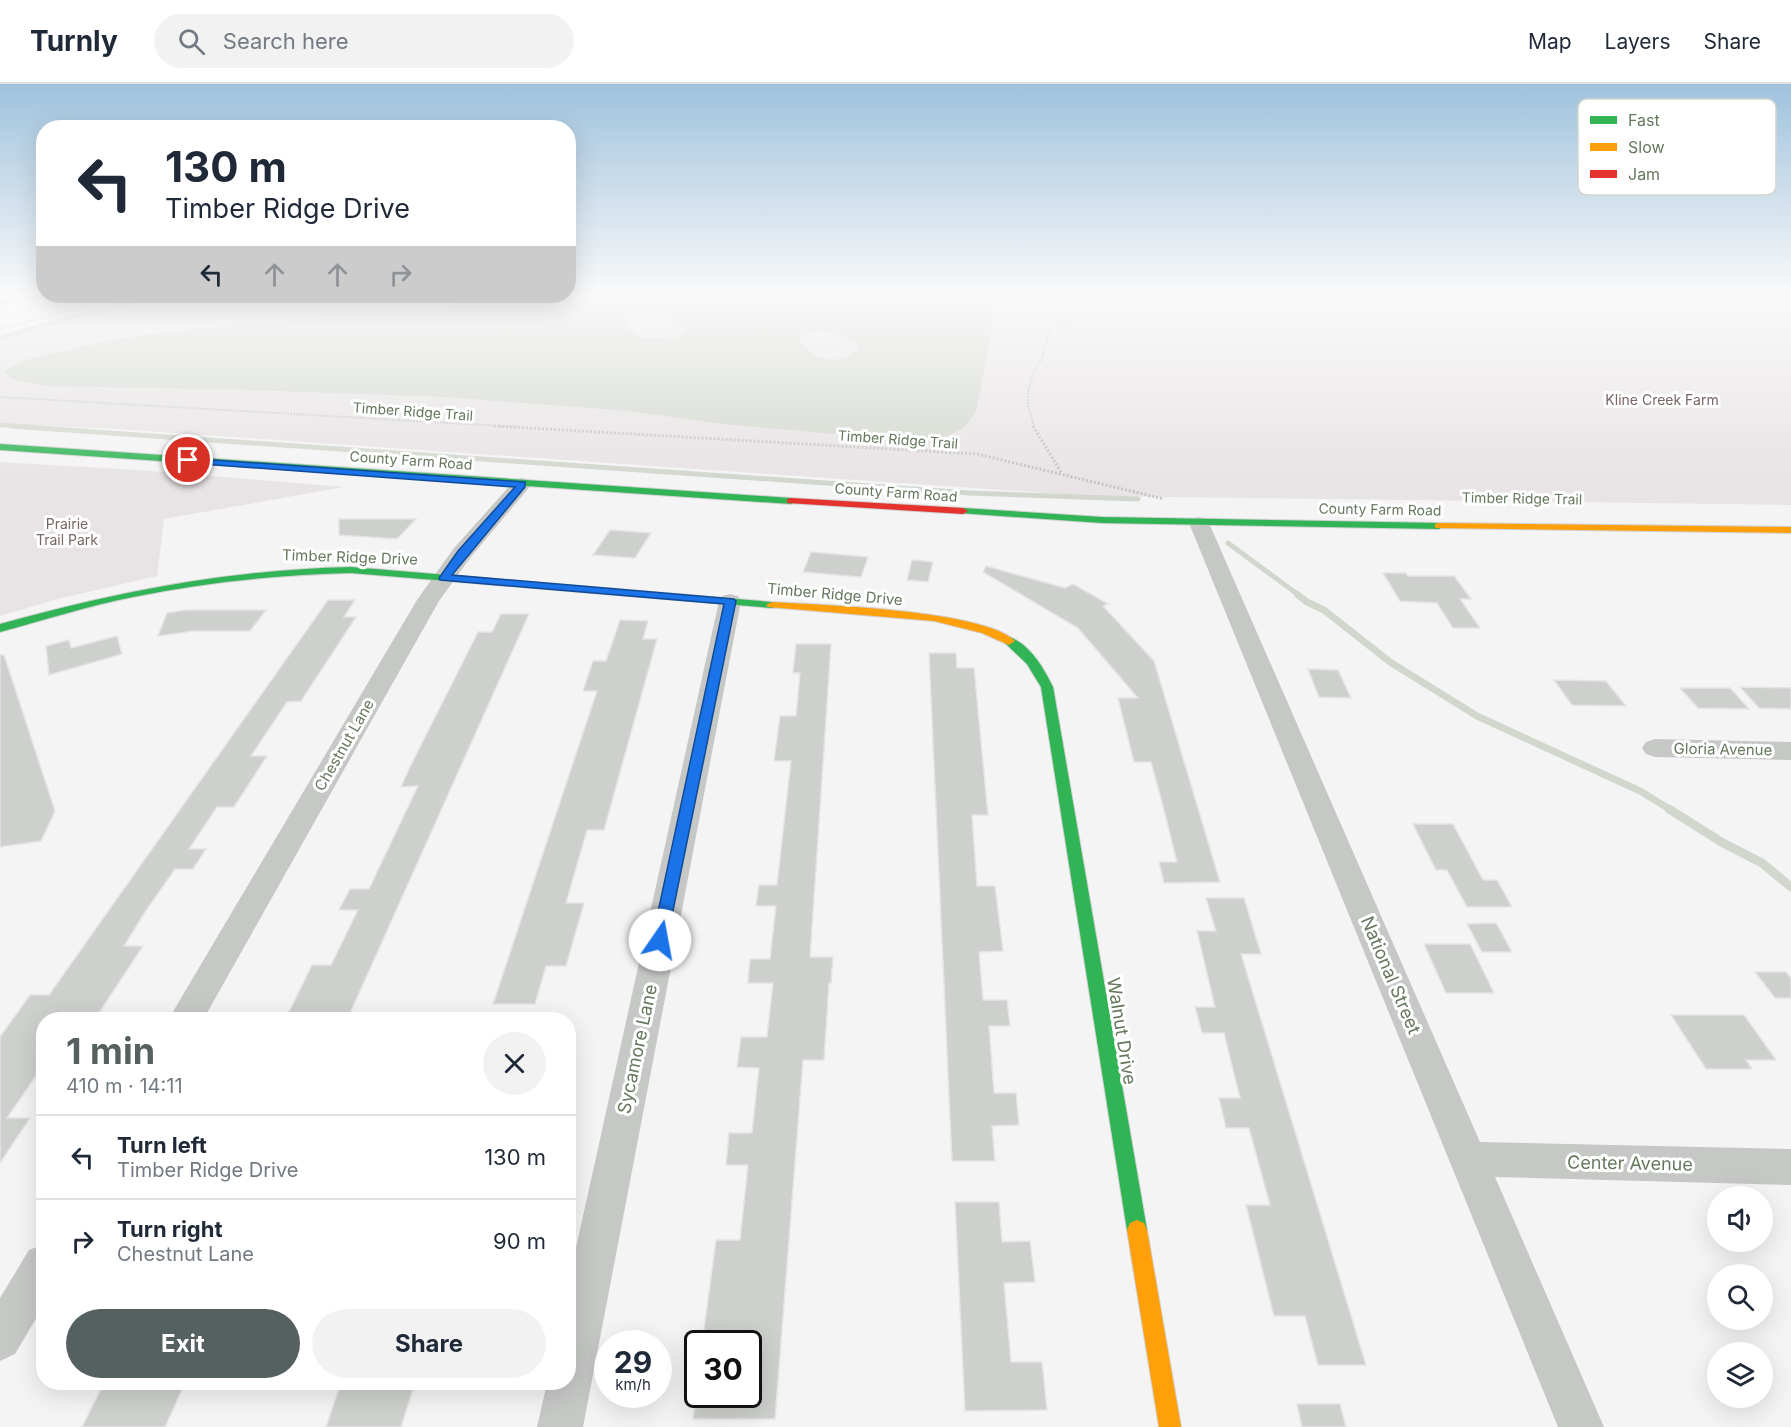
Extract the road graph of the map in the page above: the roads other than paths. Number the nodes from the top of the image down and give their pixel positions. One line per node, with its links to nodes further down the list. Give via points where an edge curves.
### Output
1 (0, 447): 2 (main road, County Farm Road)
2 (522, 484): 3 (main road, County Farm Road, via 974,514); 5 (street, Chestnut Lane)
3 (1199, 523): 4 (main road, County Farm Road); 12 (street, National Street)
4 (1791, 530)
5 (444, 578): 6 (main road, Timber Ridge Drive); 7 (main road, Timber Ridge Drive, via 319,569 233,574 108,597); 11 (street, Chestnut Lane)
6 (730, 601): 8 (main road, Timber Ridge Drive, via 965,623 990,630); 16 (street, Sycamore Lane)
7 (0, 628)
8 (1022, 648): 19 (main road, Walnut Drive, via 1034,661 1047,687)
9 (1655, 748): 10 (street, Gloria Avenue)
10 (1791, 751)
11 (190, 1012)
12 (1470, 1159): 13 (street, Center Avenue); 20 (street, National Street)
13 (1791, 1167)
14 (36, 1278): 15 (street)
15 (0, 1339)
16 (576, 1349)
17 (568, 1390): 18 (street, Sycamore Lane)
18 (560, 1427)
19 (1170, 1427)
20 (1581, 1427)

